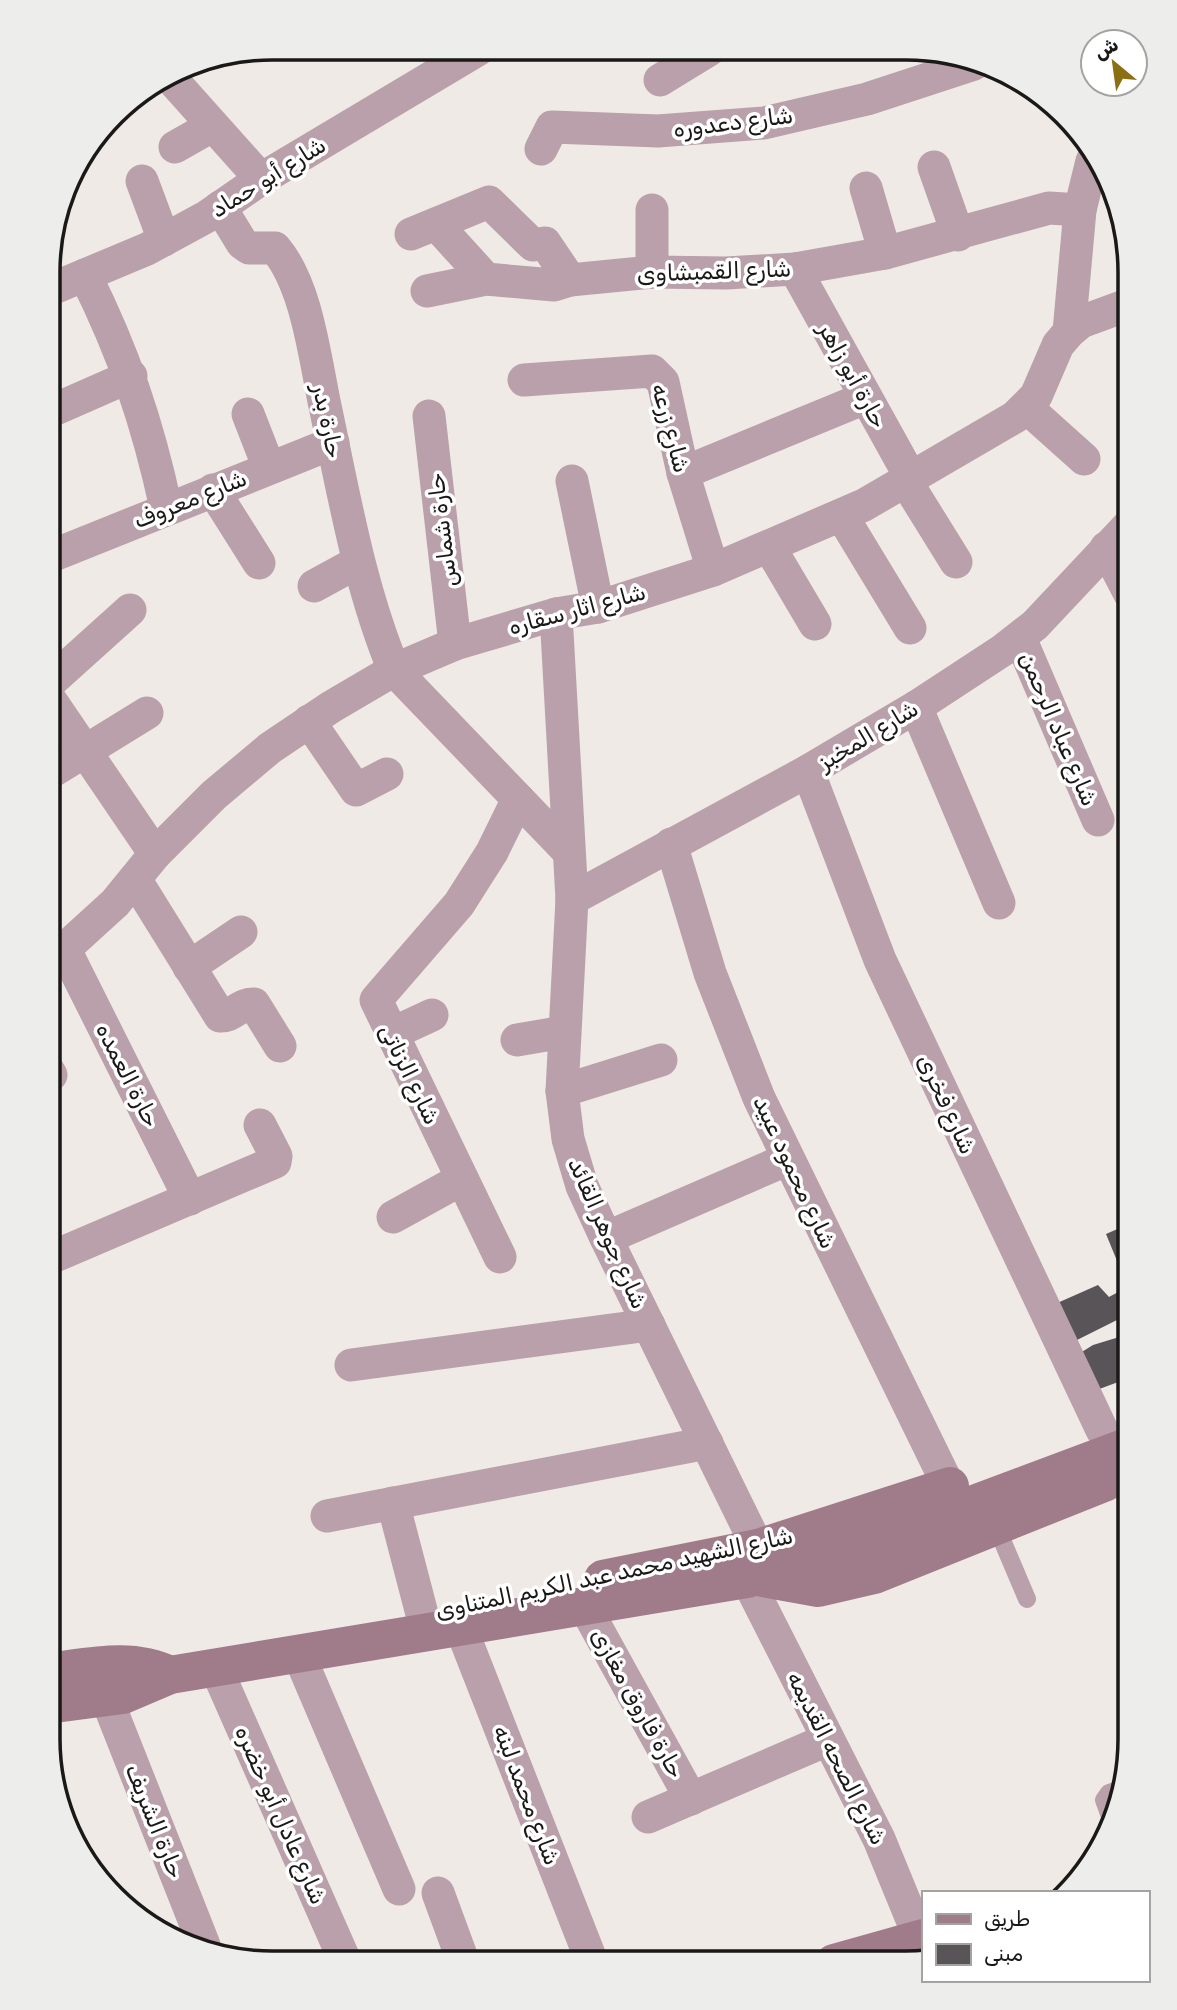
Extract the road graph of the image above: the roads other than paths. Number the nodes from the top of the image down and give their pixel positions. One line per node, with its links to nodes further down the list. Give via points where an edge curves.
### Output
1 (460, 60): 11 (street, شارع أبو حماد)
2 (693, 60): 4 (street)
3 (963, 68): 8 (street, شارع دعدوره, via 867,99 764,123 658,131 552,127)
4 (660, 80)
5 (175, 83): 6 (street)
6 (212, 126): 7 (street); 11 (street)
7 (175, 148)
8 (541, 149)
9 (934, 167): 17 (street)
10 (1090, 168): 16 (street)
11 (261, 180): 14 (street, شارع أبو حماد)
12 (142, 181): 18 (street)
13 (866, 188): 19 (street)
14 (220, 207): 18 (street, شارع أبو حماد); 36 (street, حارة بدر, via 242,243 249,248 275,248 283,257 304,311)
15 (652, 210): 21 (street)
16 (1080, 210): 17 (street, شارع القمبشاوى, via 1049,208); 28 (street)
17 (958, 234): 19 (street, شارع القمبشاوى)
18 (164, 240): 22 (street, شارع أبو حماد)
19 (885, 253): 20 (street, شارع القمبشاوى)
20 (795, 269): 21 (street, شارع القمبشاوى); 31 (street, حارة أبو زاهر)
21 (652, 272): 24 (street, شارع القمبشاوى)
22 (85, 275): 25 (street, شارع أبو حماد); 29 (street)
23 (486, 279): 24 (street, شارع القمبشاوى, via 554,285); 24 (street, via 423,229 489,202 533,245 545,243); 26 (street, شارع القمبشاوى)
24 (570, 280)
25 (60, 285)
26 (427, 291)
27 (1118, 308): 28 (street, شارع اثار سقاره, via 1081,322)
28 (1069, 332): 33 (street, شارع اثار سقاره)
29 (131, 376): 32 (street); 43 (street)
30 (524, 380): 39 (street, شارع زرعه, via 659,374)
31 (865, 398): 39 (street); 41 (street, حارة أبو زاهر)
32 (60, 407)
33 (1027, 407): 37 (street); 41 (street, شارع اثار سقاره)
34 (248, 414): 38 (street)
35 (429, 416): 61 (street, حارة شماس)
36 (333, 443): 38 (street, شارع معروف); 49 (street, حارة بدر)
37 (1084, 459)
38 (269, 468): 42 (street, شارع معروف)
39 (682, 473): 52 (street, شارع زرعه)
40 (572, 481): 55 (street)
41 (910, 481): 44 (street, شارع اثار سقاره); 50 (street, حارة أبو زاهر)
42 (213, 490): 43 (street, شارع معروف); 51 (street)
43 (166, 508): 48 (street, شارع معروف)
44 (842, 516): 46 (street, شارع اثار سقاره); 59 (street)
45 (1118, 537): 47 (street, شارع المخبز)
46 (770, 548): 52 (street, شارع اثار سقاره); 58 (street)
47 (1107, 548): 53 (street); 60 (street, شارع المخبز)
48 (60, 552)
49 (358, 562): 54 (street); 62 (street, حارة بدر)
50 (956, 562)
51 (259, 563)
52 (713, 570): 55 (street, شارع اثار سقاره)
53 (1118, 570)
54 (314, 586)
55 (598, 607): 57 (street, شارع اثار سقاره)
56 (130, 610): 63 (street)
57 (556, 614): 61 (street, شارع اثار سقاره); 75 (street, شارع جوهر القائد)
58 (815, 624)
59 (910, 628)
60 (1020, 638): 64 (street, شارع المخبز); 73 (street, شارع عباد الرحمن)
61 (455, 644): 62 (street, شارع اثار سقاره)
62 (394, 670): 67 (street, شارع اثار سقاره); 72 (street)
63 (60, 673)
64 (916, 707): 70 (street, شارع المخبز); 78 (street)
65 (147, 713): 68 (street)
66 (60, 715): 68 (street)
67 (309, 721): 71 (street, via 356,790); 76 (street, شارع اثار سقاره, via 214,795)
68 (86, 753): 69 (street); 76 (street)
69 (60, 768)
70 (808, 771): 74 (street, شارع المخبز); 100 (street, شارع فخرى, via 880,960)
71 (387, 774)
72 (518, 799): 75 (street); 85 (street, شارع الزناتى, via 459,904 376,1000)
73 (1098, 820)
74 (671, 844): 77 (street, شارع المخبز); 91 (street, شارع محمود عبيد, via 729,1023)
75 (568, 851): 77 (street, شارع جوهر القائد)
76 (145, 866): 80 (street, شارع اثار سقاره, via 115,903); 82 (street)
77 (572, 898): 84 (street, شارع جوهر القائد)
78 (999, 903)
79 (241, 932): 82 (street)
80 (60, 954)
81 (60, 962): 93 (street, حارة العمده)
82 (189, 967): 87 (street, via 220,1016 254,1004)
83 (432, 1015): 85 (street)
84 (564, 1032): 86 (street); 89 (street, شارع جوهر القائد)
85 (391, 1034): 92 (street, شارع الزناتى)
86 (517, 1040)
87 (279, 1046)
88 (661, 1060): 89 (street)
89 (562, 1091): 95 (street, شارع جوهر القائد, via 571,1150)
90 (260, 1125): 93 (street, via 275,1162)
91 (788, 1159): 95 (street); 105 (street, شارع محمود عبيد)
92 (462, 1180): 94 (street); 97 (street, شارع الزناتى)
93 (190, 1199): 96 (street)
94 (393, 1217)
95 (606, 1238): 98 (street, شارع جوهر القائد)
96 (60, 1254)
97 (500, 1257)
98 (649, 1325): 99 (street); 101 (street, شارع جوهر القائد)
99 (351, 1365)
100 (1117, 1439)
101 (707, 1443): 106 (street); 109 (street, شارع جوهر القائد)
102 (1117, 1446): 105 (street, شارع الشهيد محمد عبد الكريم المتناوى)
103 (1117, 1446): 109 (street, via 907,1529)
104 (1117, 1447): 108 (street, شارع الشهيد محمد عبد الكريم المتناوى)
105 (949, 1487): 109 (street, شارع الشهيد محمد عبد الكريم المتناوى)
106 (393, 1503): 107 (street); 112 (street)
107 (327, 1516)
108 (996, 1527): 109 (street, شارع الشهيد محمد عبد الكريم المتناوى, via 874,1575 818,1588); 110 (lane)
109 (754, 1568): 111 (street); 112 (street, شارع الشهيد محمد عبد الكريم المتناوى); 120 (street, شارع الصحه القديمه)
110 (1027, 1599)
111 (585, 1607): 113 (street); 121 (street, حارة فاروق مغازى)
112 (422, 1614): 114 (street, شارع الشهيد محمد عبد الكريم المتناوى, via 348,1629)
113 (461, 1628): 114 (street); 129 (street, شارع محمد لبنه)
114 (299, 1655): 115 (street); 123 (street)
115 (216, 1668): 117 (street); 127 (street, شارع عادل أبو خضره)
116 (60, 1670): 117 (street, via 125,1663)
117 (170, 1675): 118 (street, via 139,1690)
118 (106, 1697): 119 (street); 125 (street, حارة الشريف)
119 (60, 1703)
120 (827, 1740): 121 (street, حارة فاروق مغازى); 126 (street, شارع الصحه القديمه, via 879,1839)
121 (691, 1799): 122 (street, حارة فاروق مغازى)
122 (648, 1817)
123 (399, 1889)
124 (438, 1893): 128 (street)
125 (201, 1938)
126 (922, 1939): 130 (street)
127 (341, 1951)
128 (459, 1951)
129 (588, 1951)
130 (876, 1951)

